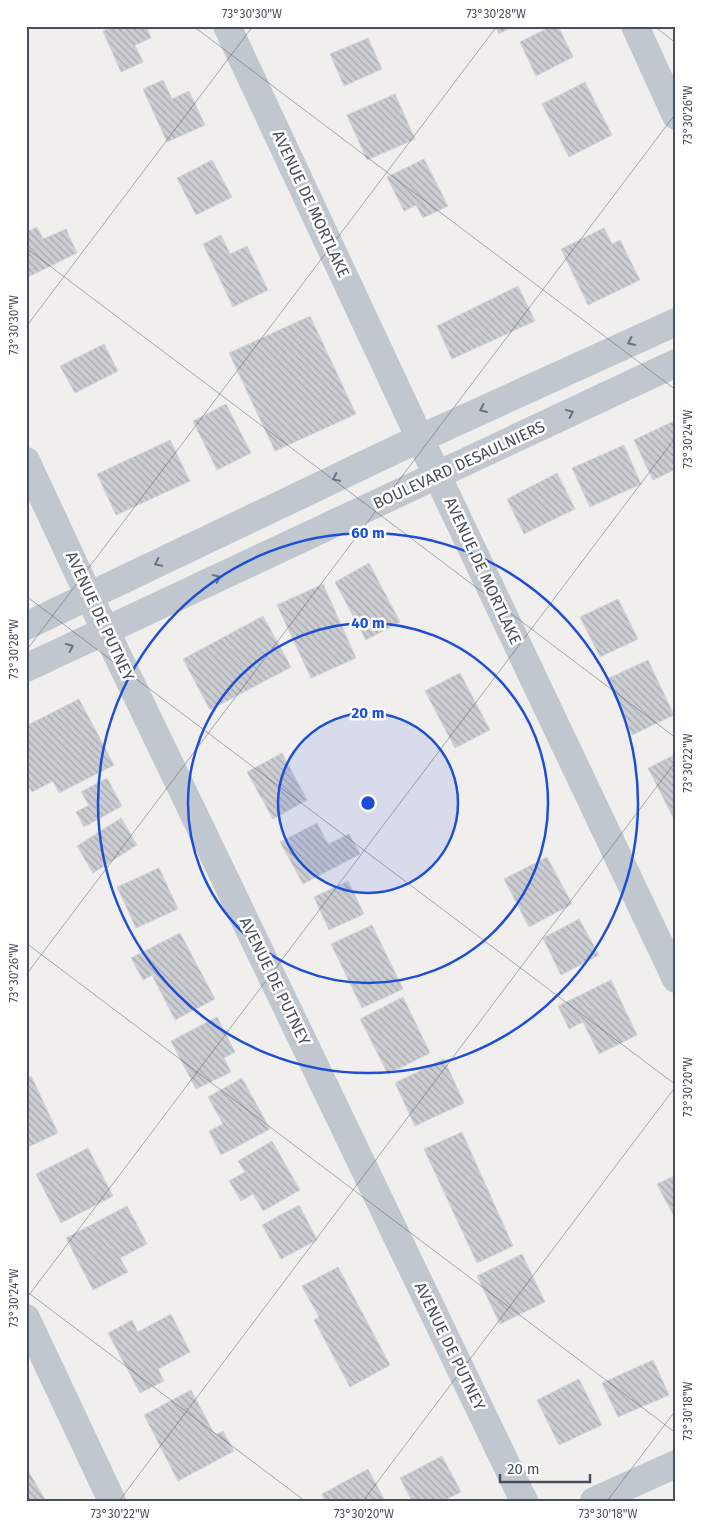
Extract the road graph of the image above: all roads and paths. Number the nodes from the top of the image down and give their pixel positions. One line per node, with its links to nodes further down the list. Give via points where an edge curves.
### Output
1 (227, 26): 6 (street, AVENUE DE MORTLAKE)
2 (635, 26): 3 (street)
3 (676, 116)
4 (676, 322): 6 (street, one-way to 6)
5 (676, 364): 8 (street, BOULEVARD DESAULNIERS, one-way to 5)
6 (420, 438): 8 (street, AVENUE DE MORTLAKE); 9 (street, one-way to 9)
7 (26, 461): 9 (street, AVENUE DE PUTNEY)
8 (437, 475): 11 (street, BOULEVARD DESAULNIERS, one-way to 8); 13 (street, AVENUE DE MORTLAKE)
9 (89, 596): 10 (street); 11 (street, AVENUE DE PUTNEY)
10 (26, 626)
11 (106, 630): 12 (street, BOULEVARD DESAULNIERS, one-way to 11); 17 (street, AVENUE DE PUTNEY)
12 (26, 668)
13 (676, 979)
14 (26, 1318): 16 (street)
15 (676, 1464): 18 (street)
16 (112, 1501)
17 (524, 1501)
18 (594, 1501)

